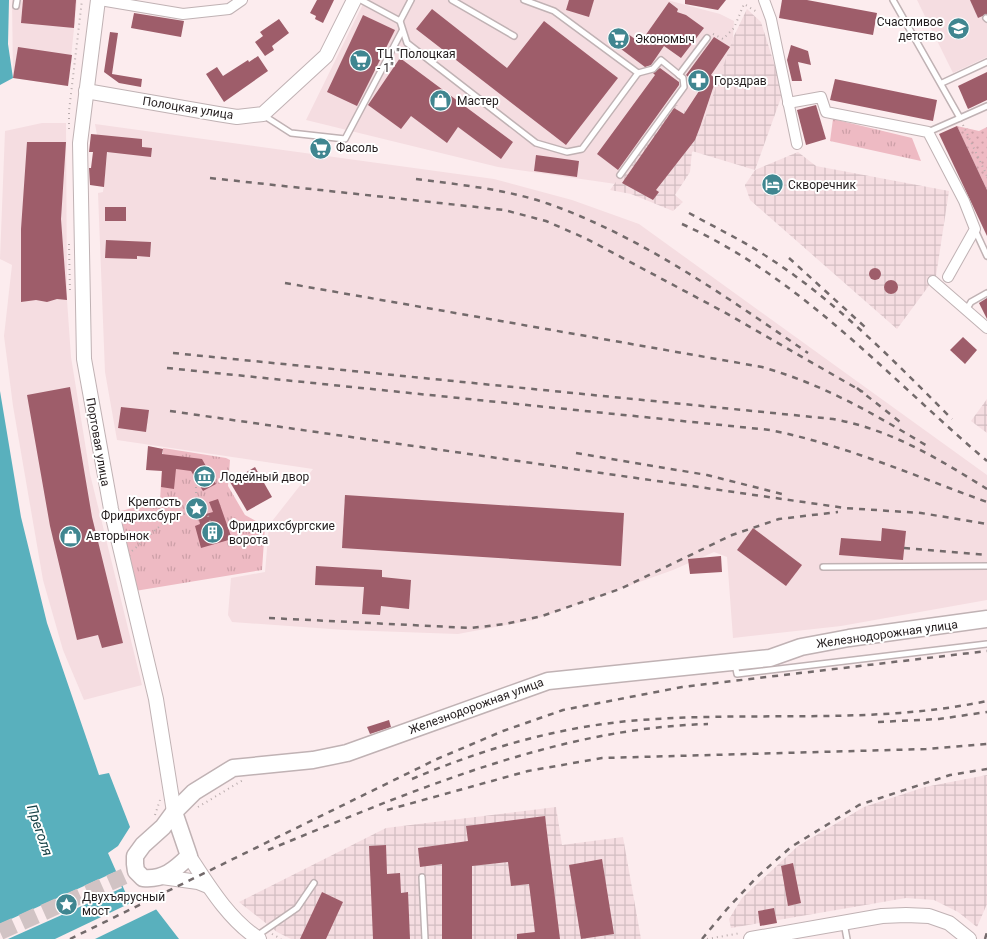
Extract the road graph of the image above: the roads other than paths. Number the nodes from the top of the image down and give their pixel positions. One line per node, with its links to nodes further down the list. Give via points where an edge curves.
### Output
1 (99, 0): 2 (street, Портовая улица, via 183,14 229,9); 18 (main road, Портовая улица)
2 (242, 0)
3 (354, 0): 21 (main road, via 326,56)
4 (361, 0): 10 (lane)
5 (411, 0): 10 (lane)
6 (452, 0): 12 (lane)
7 (524, 0): 15 (lane, via 554,11)
8 (764, 0): 19 (street)
9 (893, 0): 17 (lane)
10 (400, 21): 11 (lane)
11 (402, 31): 15 (lane, via 407,43 536,143 567,152 582,149); 21 (lane, via 346,139 291,133)
12 (514, 36)
13 (707, 38): 16 (lane)
14 (987, 62): 17 (lane)
15 (638, 73): 16 (lane, via 653,68 661,60)
16 (679, 75): 25 (lane, via 683,78 684,87)
17 (942, 84): 22 (lane)
18 (86, 91): 21 (main road, Полоцкая улица, via 237,117); 38 (main road, Портовая улица, via 80,143 84,359 102,469 156,700)
19 (788, 103): 23 (street, via 821,97 826,112); 24 (street)
20 (987, 106): 22 (lane)
21 (262, 114)
22 (960, 118): 23 (lane)
23 (928, 132): 26 (street)
24 (797, 144)
25 (620, 175)
26 (975, 229): 27 (lane); 28 (street)
27 (987, 256)
28 (948, 277)
29 (933, 281): 31 (street)
30 (987, 293): 31 (lane, via 971,302)
31 (966, 311): 32 (street)
32 (987, 328)
33 (987, 566): 34 (lane)
34 (823, 567)
35 (987, 619): 37 (main road, Железнодорожная улица, via 849,638 801,647 770,658)
36 (987, 644): 37 (lane, via 737,674)
37 (735, 662): 38 (main road, Железнодорожная улица, via 548,681 347,753 313,760 233,768 194,792)
38 (174, 812): 39 (main road, Портовая улица); 40 (main road, Железнодорожная улица, via 135,856 136,871 143,878)
39 (189, 856): 40 (main road); 43 (main road, Портовая улица)
40 (162, 877): 43 (main road, Железнодорожная улица)
41 (422, 877): 47 (lane)
42 (314, 882): 45 (lane, via 298,908)
43 (208, 886): 45 (main road, Портовая улица, via 240,924)
44 (844, 923): 46 (main road); 49 (lane); 50 (main road, via 882,916 929,916 949,923)
45 (260, 936)
46 (782, 936): 48 (main road)
47 (425, 939)
48 (751, 939)
49 (847, 939)
50 (969, 939)

